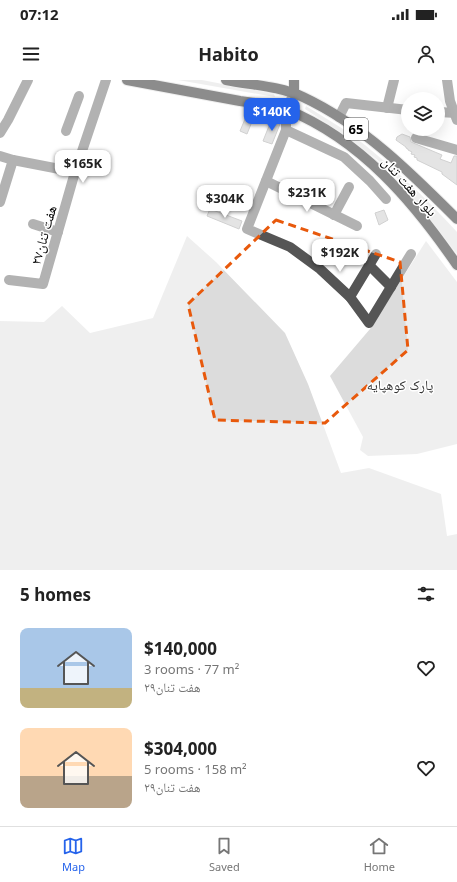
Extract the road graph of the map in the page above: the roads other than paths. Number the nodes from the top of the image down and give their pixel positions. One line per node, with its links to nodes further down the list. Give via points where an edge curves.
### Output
1 (28, 80): 19 (street)
2 (106, 80): 24 (street, هفت تنان۲۷)
3 (127, 80): 12 (main road, بلوار هفت تنان / 65)
4 (230, 80): 8 (main road, بلوار هفت تنان / 65)
5 (294, 80): 9 (main road)
6 (394, 80): 11 (street)
7 (447, 80): 15 (street)
8 (280, 85): 9 (main road, بلوار هفت تنان / 65)
9 (294, 94): 12 (street); 16 (main road, بلوار هفت تنان / 65)
10 (79, 96): 18 (street)
11 (387, 108): 13 (street); 16 (street, via 346,103)
12 (286, 109): 17 (street); 37 (main road, بلوار هفت تنان / 65, via 347,142 397,187)
13 (401, 109)
14 (445, 113): 15 (street)
15 (456, 115)
16 (339, 117): 30 (main road, بلوار هفت تنان / 65, via 374,142)
17 (286, 130): 25 (street); 27 (street, via 344,158)
18 (66, 131)
19 (0, 133)
20 (416, 138): 21 (street)
21 (457, 150)
22 (0, 156): 23 (street)
23 (12, 160): 24 (street); 28 (street)
24 (75, 172): 33 (street, هفت تنان۲۷)
25 (266, 181): 29 (street); 40 (street, via 247,228 290,247 320,269)
26 (349, 186): 29 (street)
27 (386, 199)
28 (0, 202)
29 (334, 215): 32 (street)
30 (457, 219)
31 (33, 224): 33 (street)
32 (357, 226)
33 (58, 232): 38 (street, هفت تنان۲۷, via 43,284)
34 (376, 254): 36 (street)
35 (411, 254): 39 (street)
36 (370, 265): 39 (street); 40 (street)
37 (457, 265)
38 (9, 280)
39 (391, 287): 40 (street, via 369,323)
40 (350, 297)

